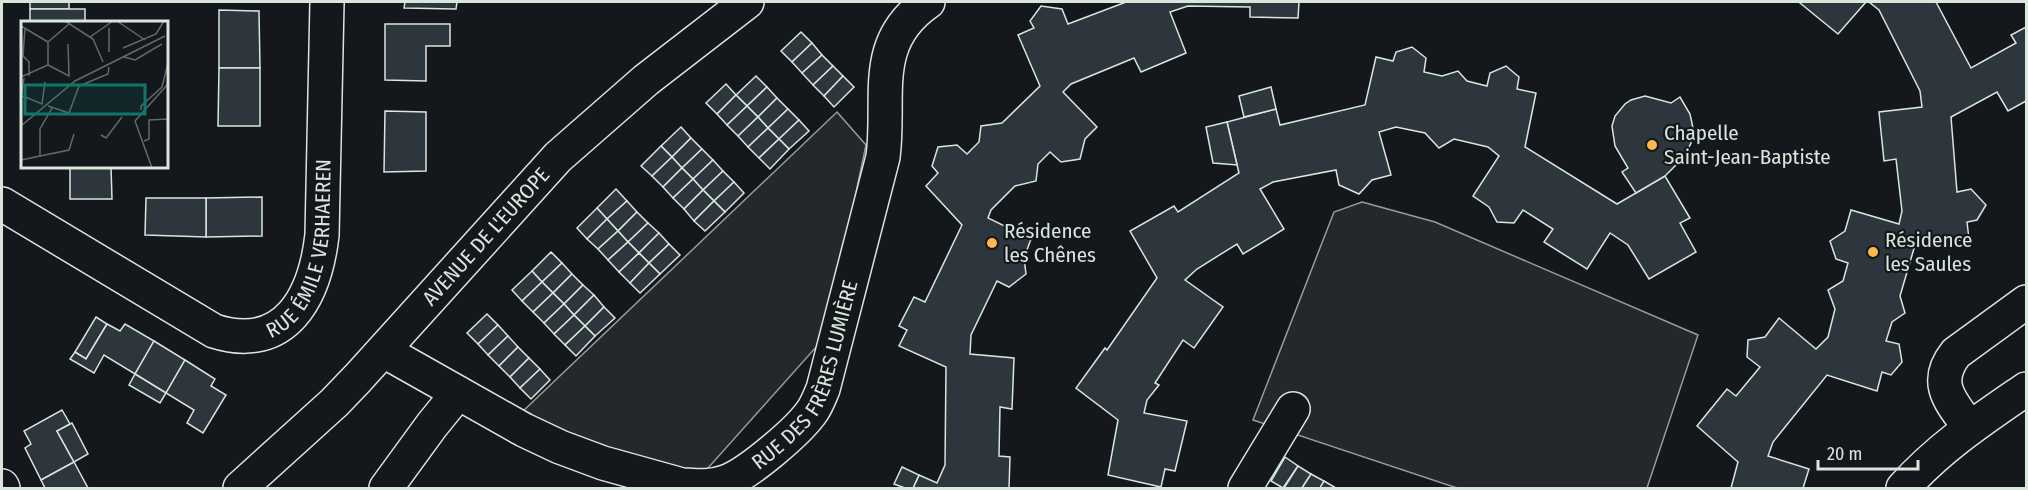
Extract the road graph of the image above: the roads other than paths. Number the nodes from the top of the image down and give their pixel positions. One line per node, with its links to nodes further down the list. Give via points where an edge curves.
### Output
1 (327, 2): 4 (street, RUE ÉMILE VERHAEREN, via 320,255 308,289 290,319 280,327 240,337 214,331)
2 (747, 2): 6 (street, AVENUE DE L'EUROPE, via 646,80 558,157)
3 (928, 2): 8 (street, RUE DES FRÈRES LUMIÈRE, via 900,30 890,51 885,74 883,157 827,378 813,410 761,459 728,481 682,485 582,456 524,430)
4 (2, 204)
5 (2026, 302): 10 (street, via 1956,353 1945,370 1945,390)
6 (384, 351): 8 (street, RUE DES FRÈRES LUMIÈRE); 11 (street, AVENUE DE L'EUROPE)
7 (2026, 389): 10 (street)
8 (458, 393): 12 (street)
9 (1293, 409): 13 (street)
10 (1970, 428): 14 (street, via 1927,462)
11 (240, 489)
12 (386, 489)
13 (1245, 489)
14 (1903, 489)

